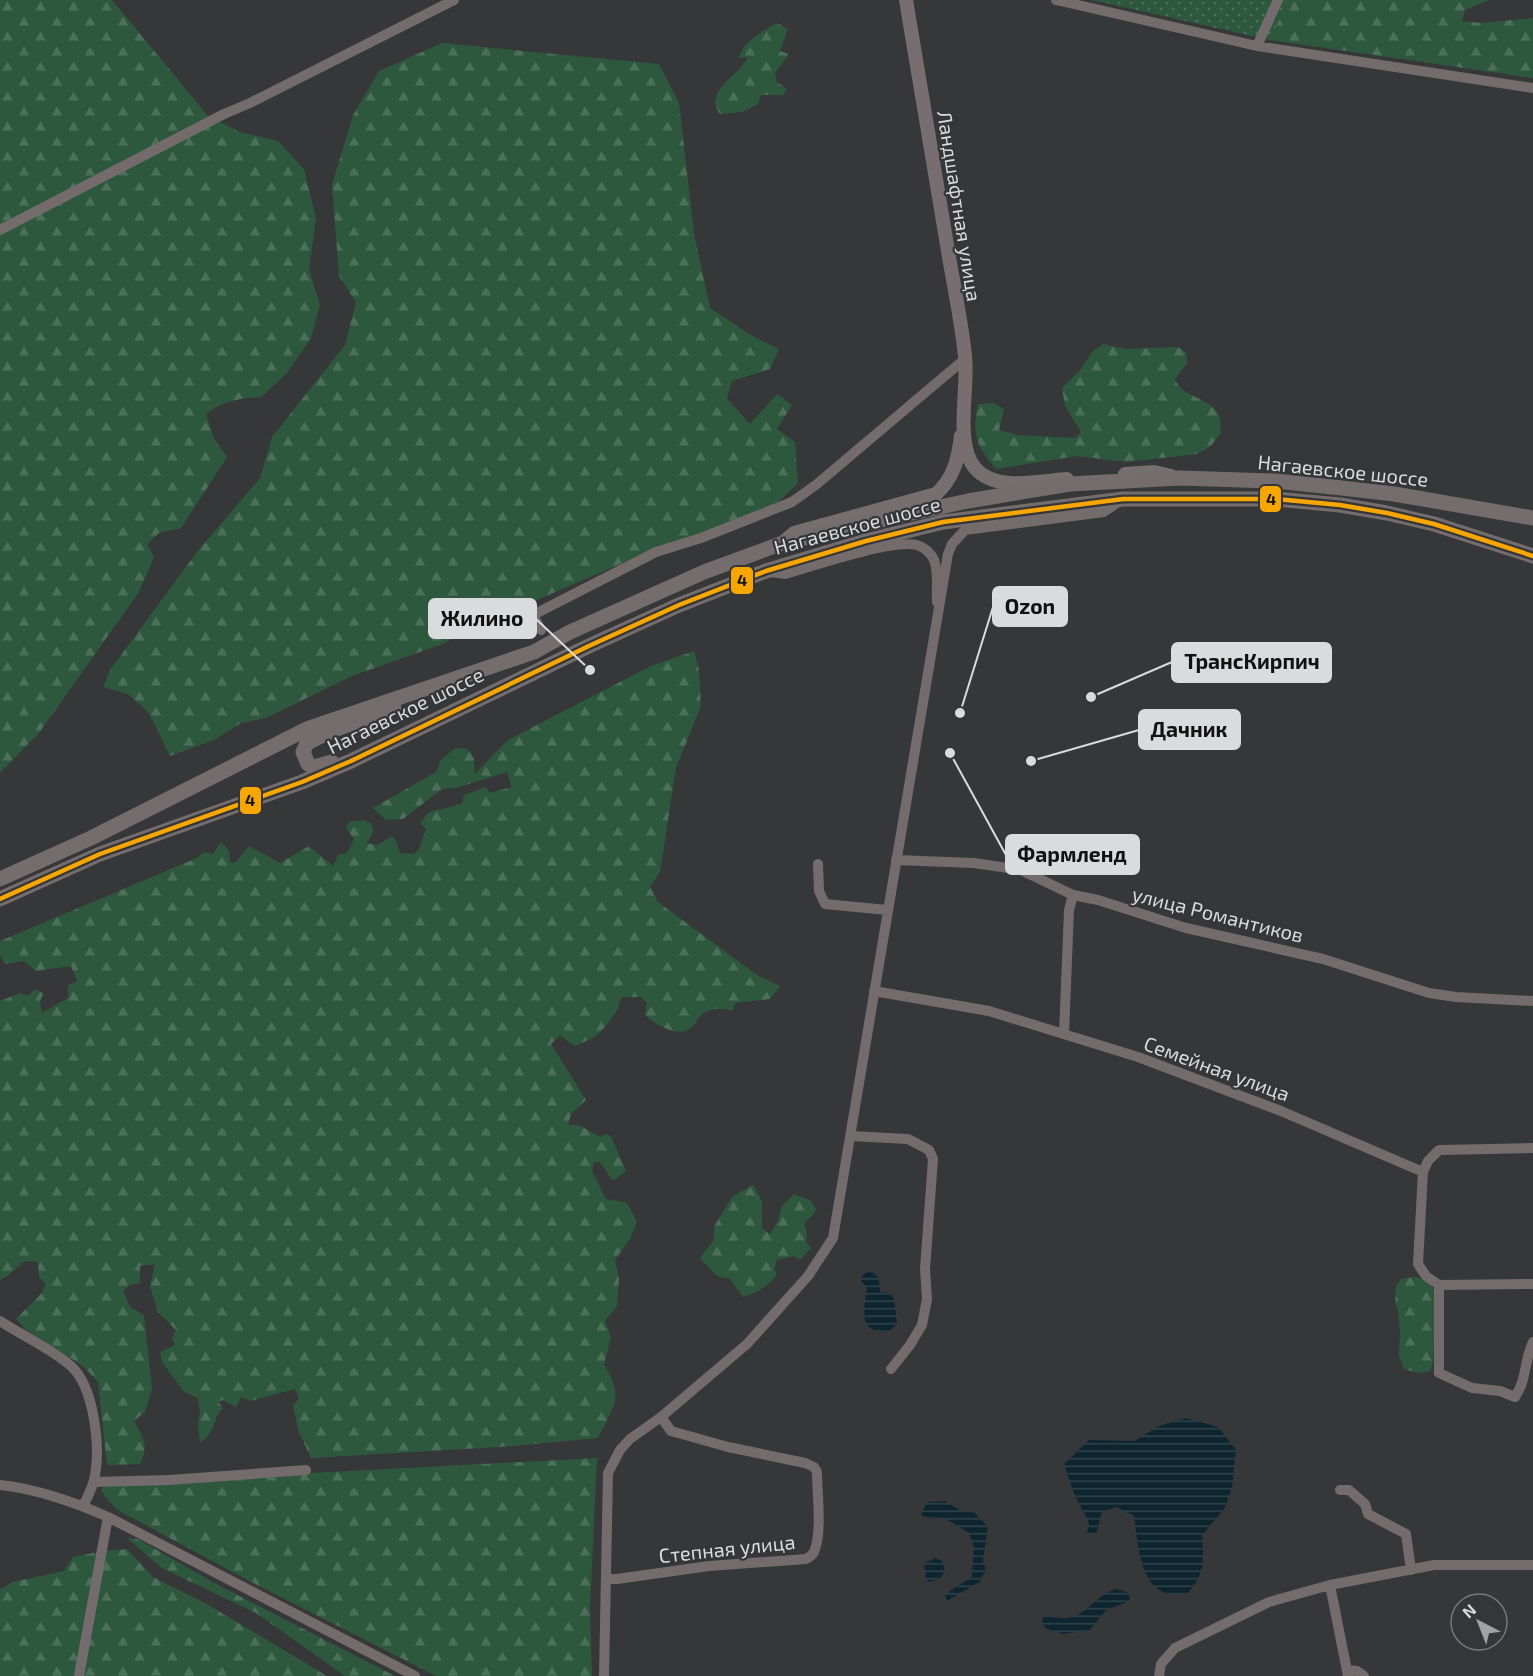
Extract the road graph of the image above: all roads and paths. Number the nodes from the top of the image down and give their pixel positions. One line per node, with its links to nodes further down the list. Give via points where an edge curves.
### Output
1 (454, 0): 7 (street)
2 (906, 0): 8 (street, Ландшафтная улица)
3 (1056, 0): 5 (street)
4 (1278, 0): 5 (street)
5 (1257, 46): 6 (street)
6 (1533, 88)
7 (0, 230)
8 (966, 358): 9 (street, Ландшафтная улица); 17 (street, via 792,502 656,552 533,615)
9 (964, 419): 10 (street, via 969,461 996,481 1154,472); 13 (street, via 953,472 936,494 794,533)
10 (1180, 478): 12 (main road, Нагаевское шоссе, via 1342,488); 13 (main road, Нагаевское шоссе, via 1070,484 968,501)
11 (1123, 500): 14 (main road, Нагаевское шоссе, via 1276,499 1340,505 1434,524); 15 (main road, Нагаевское шоссе, via 943,522); 16 (street, via 1104,512 965,530 948,554)
12 (1533, 518)
13 (780, 544): 18 (main road, Нагаевское шоссе, via 704,572 534,652)
14 (1533, 556)
15 (766, 571): 16 (street, via 785,574 892,545 918,545 934,561); 19 (main road, Нагаевское шоссе, via 679,605)
16 (938, 617): 20 (street)
17 (541, 630)
18 (453, 680): 19 (main road, via 434,692 307,743 303,752 308,764 324,765 446,708); 22 (main road, Нагаевское шоссе, via 309,728 92,838)
19 (469, 703): 24 (main road, Нагаевское шоссе, via 302,782 100,854)
20 (896, 860): 23 (street, улица Романтиков, via 974,863 1021,870); 25 (street)
21 (818, 864): 25 (street, via 819,891 825,904)
22 (0, 879)
23 (1073, 895): 27 (street, улица Романтиков, via 1197,931 1323,959 1429,993); 28 (street, via 1069,910)
24 (0, 898)
25 (887, 910): 26 (street)
26 (874, 991): 28 (street, Семейная улица, via 989,1011); 29 (street)
27 (1533, 1001)
28 (1064, 1034): 31 (street, Семейная улица, via 1270,1106)
29 (851, 1136): 36 (street, via 908,1139 929,1150 933,1159 925,1269 927,1299 922,1325); 37 (street, via 833,1238 808,1276 747,1344)
30 (1533, 1148): 31 (street, via 1439,1150)
31 (1423, 1172): 33 (street, via 1418,1264)
32 (1533, 1284): 33 (street)
33 (1439, 1285): 35 (street, via 1440,1373 1472,1388 1515,1397 1522,1387)
34 (0, 1321): 39 (street, via 70,1365 87,1388 93,1411)
35 (1533, 1342)
36 (891, 1369)
37 (661, 1417): 46 (street, via 630,1438 608,1473); 46 (street, Степная улица, via 671,1431 814,1467 818,1533 815,1550 806,1559)
38 (306, 1470): 39 (street)
39 (94, 1482): 42 (street)
40 (0, 1485): 42 (street)
41 (1340, 1490): 45 (street, via 1349,1490 1365,1504 1368,1514 1406,1534)
42 (83, 1506): 43 (street)
43 (108, 1517): 49 (street); 50 (street)
44 (1533, 1565): 45 (street, via 1434,1565)
45 (1411, 1570): 47 (street)
46 (606, 1579): 51 (street)
47 (1330, 1585): 48 (street); 52 (street, via 1269,1602 1175,1648 1161,1664)
48 (1348, 1673): 53 (street, via 1357,1671)
49 (80, 1676)
50 (415, 1676)
51 (604, 1676)
52 (1159, 1676)
53 (1364, 1676)

